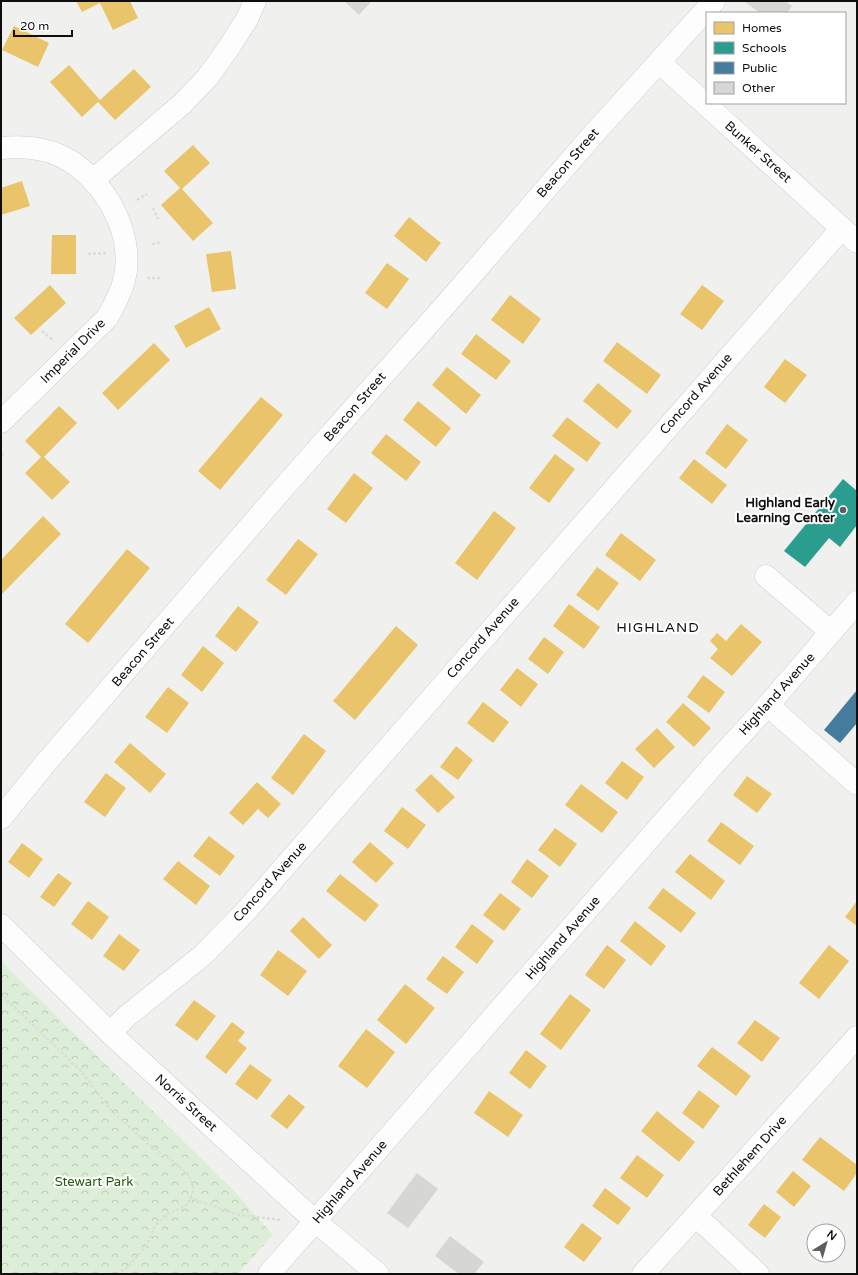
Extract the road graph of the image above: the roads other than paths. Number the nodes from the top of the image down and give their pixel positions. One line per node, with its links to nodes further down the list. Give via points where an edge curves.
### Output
1 (255, 1): 5 (street, via 247,19 207,78 182,104)
2 (714, 1): 3 (street, Beacon Street)
3 (659, 62): 6 (street, Bunker Street); 13 (street, Beacon Street, via 591,136 280,492)
4 (1, 148): 5 (street, Imperial Drive, via 39,148 61,156 81,168)
5 (93, 180): 7 (street, Imperial Drive, via 110,201 124,239 126,260 118,300 107,318 93,333)
6 (849, 235): 15 (street, Concord Avenue, via 245,912 203,955 127,1016)
7 (1, 422)
8 (766, 576): 10 (street)
9 (857, 602): 10 (street, Highland Avenue)
10 (831, 632): 11 (street, Highland Avenue)
11 (769, 704): 12 (street); 18 (street, Highland Avenue)
12 (857, 784)
13 (1, 818)
14 (1, 925): 15 (street, Norris Street)
15 (110, 1033): 18 (street, Norris Street)
16 (857, 1037): 17 (street, Bethlehem Drive)
17 (696, 1216): 21 (street, Bethlehem Drive); 22 (street)
18 (315, 1221): 19 (street, Highland Avenue); 20 (street, Norris Street)
19 (269, 1274)
20 (378, 1274)
21 (643, 1274)
22 (758, 1274)

